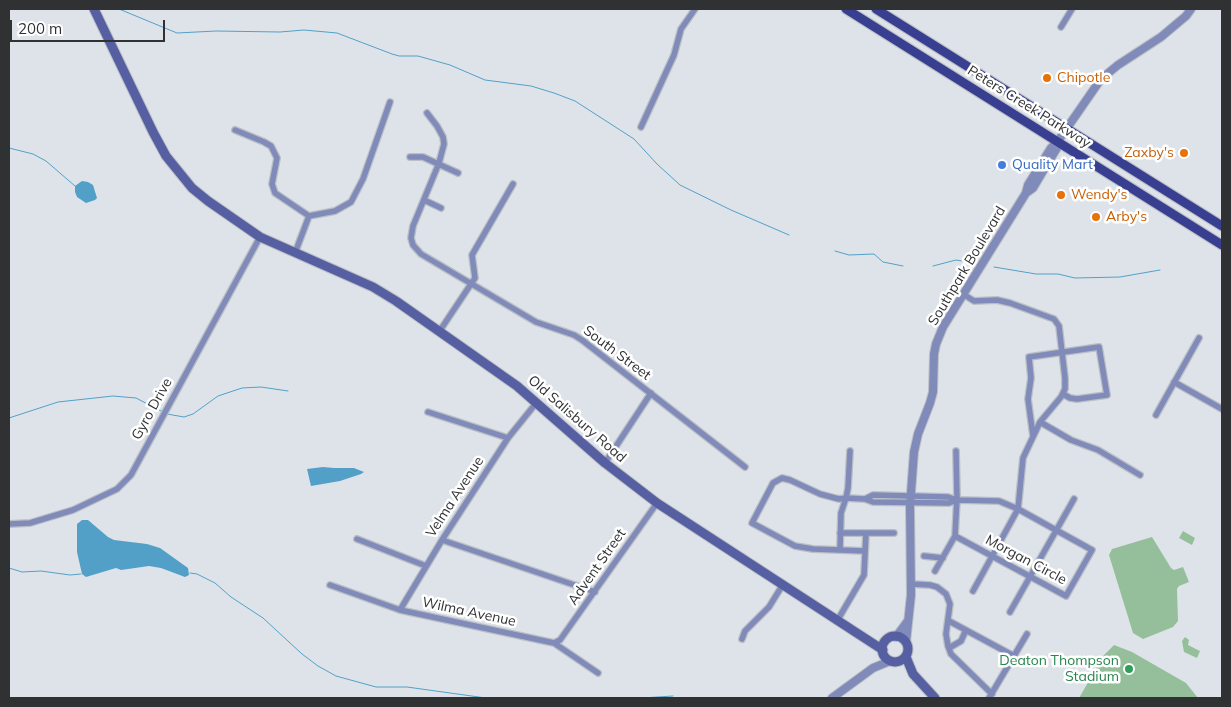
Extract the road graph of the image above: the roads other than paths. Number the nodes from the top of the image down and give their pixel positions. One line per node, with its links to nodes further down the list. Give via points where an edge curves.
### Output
1 (94, 9): 22 (main road, Old Salisbury Road, via 153,132 179,174 208,201)
2 (695, 9): 10 (street, via 681,29 674,55)
3 (846, 9): 13 (main road, Peters Creek Parkway)
4 (876, 9): 11 (main road, Peters Creek Parkway)
5 (1072, 9): 7 (street)
6 (1192, 9): 11 (street, Southpark Boulevard, via 1161,37 1102,79)
7 (1061, 27)
8 (390, 102): 20 (street, via 363,179 351,202 334,212)
9 (427, 113): 15 (street, via 443,137)
10 (642, 128)
11 (1067, 128): 13 (street, Southpark Boulevard); 21 (main road, Peters Creek Parkway)
12 (235, 130): 20 (street, via 270,146 276,158 272,184 276,193)
13 (1058, 141): 23 (main road, Peters Creek Parkway); 26 (street, Southpark Boulevard, via 1033,188 1026,193)
14 (410, 157): 15 (street, via 423,157)
15 (439, 164): 16 (street); 18 (street)
16 (458, 173)
17 (514, 184): 25 (street, via 472,255 475,278)
18 (424, 200): 19 (street); 25 (street, South Street, via 413,226 413,245 421,254)
19 (441, 208)
20 (308, 216): 24 (street)
21 (1222, 225)
22 (260, 237): 24 (main road, Old Salisbury Road); 51 (street, Gyro Drive, via 130,475 117,489 73,510 30,523)
23 (1222, 245)
24 (295, 253): 27 (main road, Old Salisbury Road, via 373,287)
25 (472, 284): 27 (street); 31 (street, South Street, via 536,322 574,335)
26 (963, 294): 29 (street, via 974,301 1002,300 1050,316 1057,322); 46 (street, Southpark Boulevard, via 936,344 933,392 914,452)
27 (439, 332): 33 (main road, Old Salisbury Road)
28 (1199, 338): 30 (street)
29 (1062, 352): 32 (street); 32 (street, via 1099,347 1107,395 1077,399); 38 (street, via 1029,357 1028,405)
30 (1174, 382): 34 (street); 36 (street)
31 (651, 393): 42 (street); 43 (street, South Street)
32 (1063, 394): 37 (street)
33 (537, 402): 39 (street, Velma Avenue); 42 (main road, Old Salisbury Road)
34 (1222, 409)
35 (428, 412): 39 (street)
36 (1156, 415)
37 (1040, 422): 38 (street); 44 (street)
38 (1033, 436): 50 (street, via 1023,458)
39 (508, 438): 58 (street, Velma Avenue)
40 (850, 451): 45 (street)
41 (956, 451): 48 (street)
42 (605, 463): 49 (main road, Old Salisbury Road)
43 (744, 467)
44 (1140, 475)
45 (846, 498): 46 (street, Morgan Circle, via 873,502); 53 (street); 59 (street, Morgan Circle, via 824,495 781,478 774,483 752,523 795,546)
46 (911, 499): 48 (street, Morgan Circle, via 949,504); 67 (street, Southpark Boulevard)
47 (1074, 499): 52 (street)
48 (957, 500): 50 (street, Morgan Circle, via 999,502); 56 (street)
49 (658, 504): 69 (main road, Old Salisbury Road); 71 (street, Advent Street)
50 (1018, 509): 52 (street, Morgan Circle); 62 (street)
51 (9, 524)
52 (1056, 530): 66 (street); 66 (street, Morgan Circle, via 1092,550 1066,596)
53 (840, 533): 54 (street); 59 (street)
54 (866, 533): 55 (street); 60 (street)
55 (894, 533)
56 (955, 536): 62 (street, Morgan Circle); 63 (street)
57 (357, 539): 64 (street)
58 (442, 540): 64 (street, Velma Avenue); 71 (street)
59 (840, 550): 60 (street)
60 (865, 551): 74 (street, via 864,575)
61 (924, 556): 63 (street)
62 (992, 556): 66 (street, Morgan Circle); 70 (street)
63 (942, 558): 65 (street)
64 (426, 566): 72 (street, Velma Avenue)
65 (935, 571)
66 (1030, 577): 73 (street)
67 (911, 584): 75 (street, via 930,585 942,590 949,599); 76 (street, Southpark Boulevard)
68 (330, 585): 72 (street, Wilma Avenue)
69 (782, 586): 74 (main road, Old Salisbury Road); 80 (street)
70 (973, 591)
71 (595, 592): 82 (street, Advent Street, via 560,640)
72 (400, 610): 82 (street, Wilma Avenue)
73 (1010, 612)
74 (837, 621): 84 (main road, Old Salisbury Road)
75 (949, 621): 77 (street); 83 (street, via 946,634)
76 (907, 622): 79 (street); 81 (street, Southpark Boulevard)
77 (966, 630): 83 (street, via 961,641); 85 (street)
78 (1027, 634): 85 (street)
79 (896, 637): 81 (main road); 84 (main road, Old Salisbury Road, via 888,639)
80 (742, 639)
81 (906, 642): 86 (main road)
82 (554, 643): 87 (street, Wilma Avenue)
83 (949, 648): 89 (street)
84 (887, 654): 86 (main road); 88 (main road); 90 (street)
85 (1014, 656): 89 (street)
86 (906, 657): 88 (main road)
87 (598, 673)
88 (912, 674): 91 (main road)
89 (991, 696)
90 (832, 698)
91 (935, 698)

